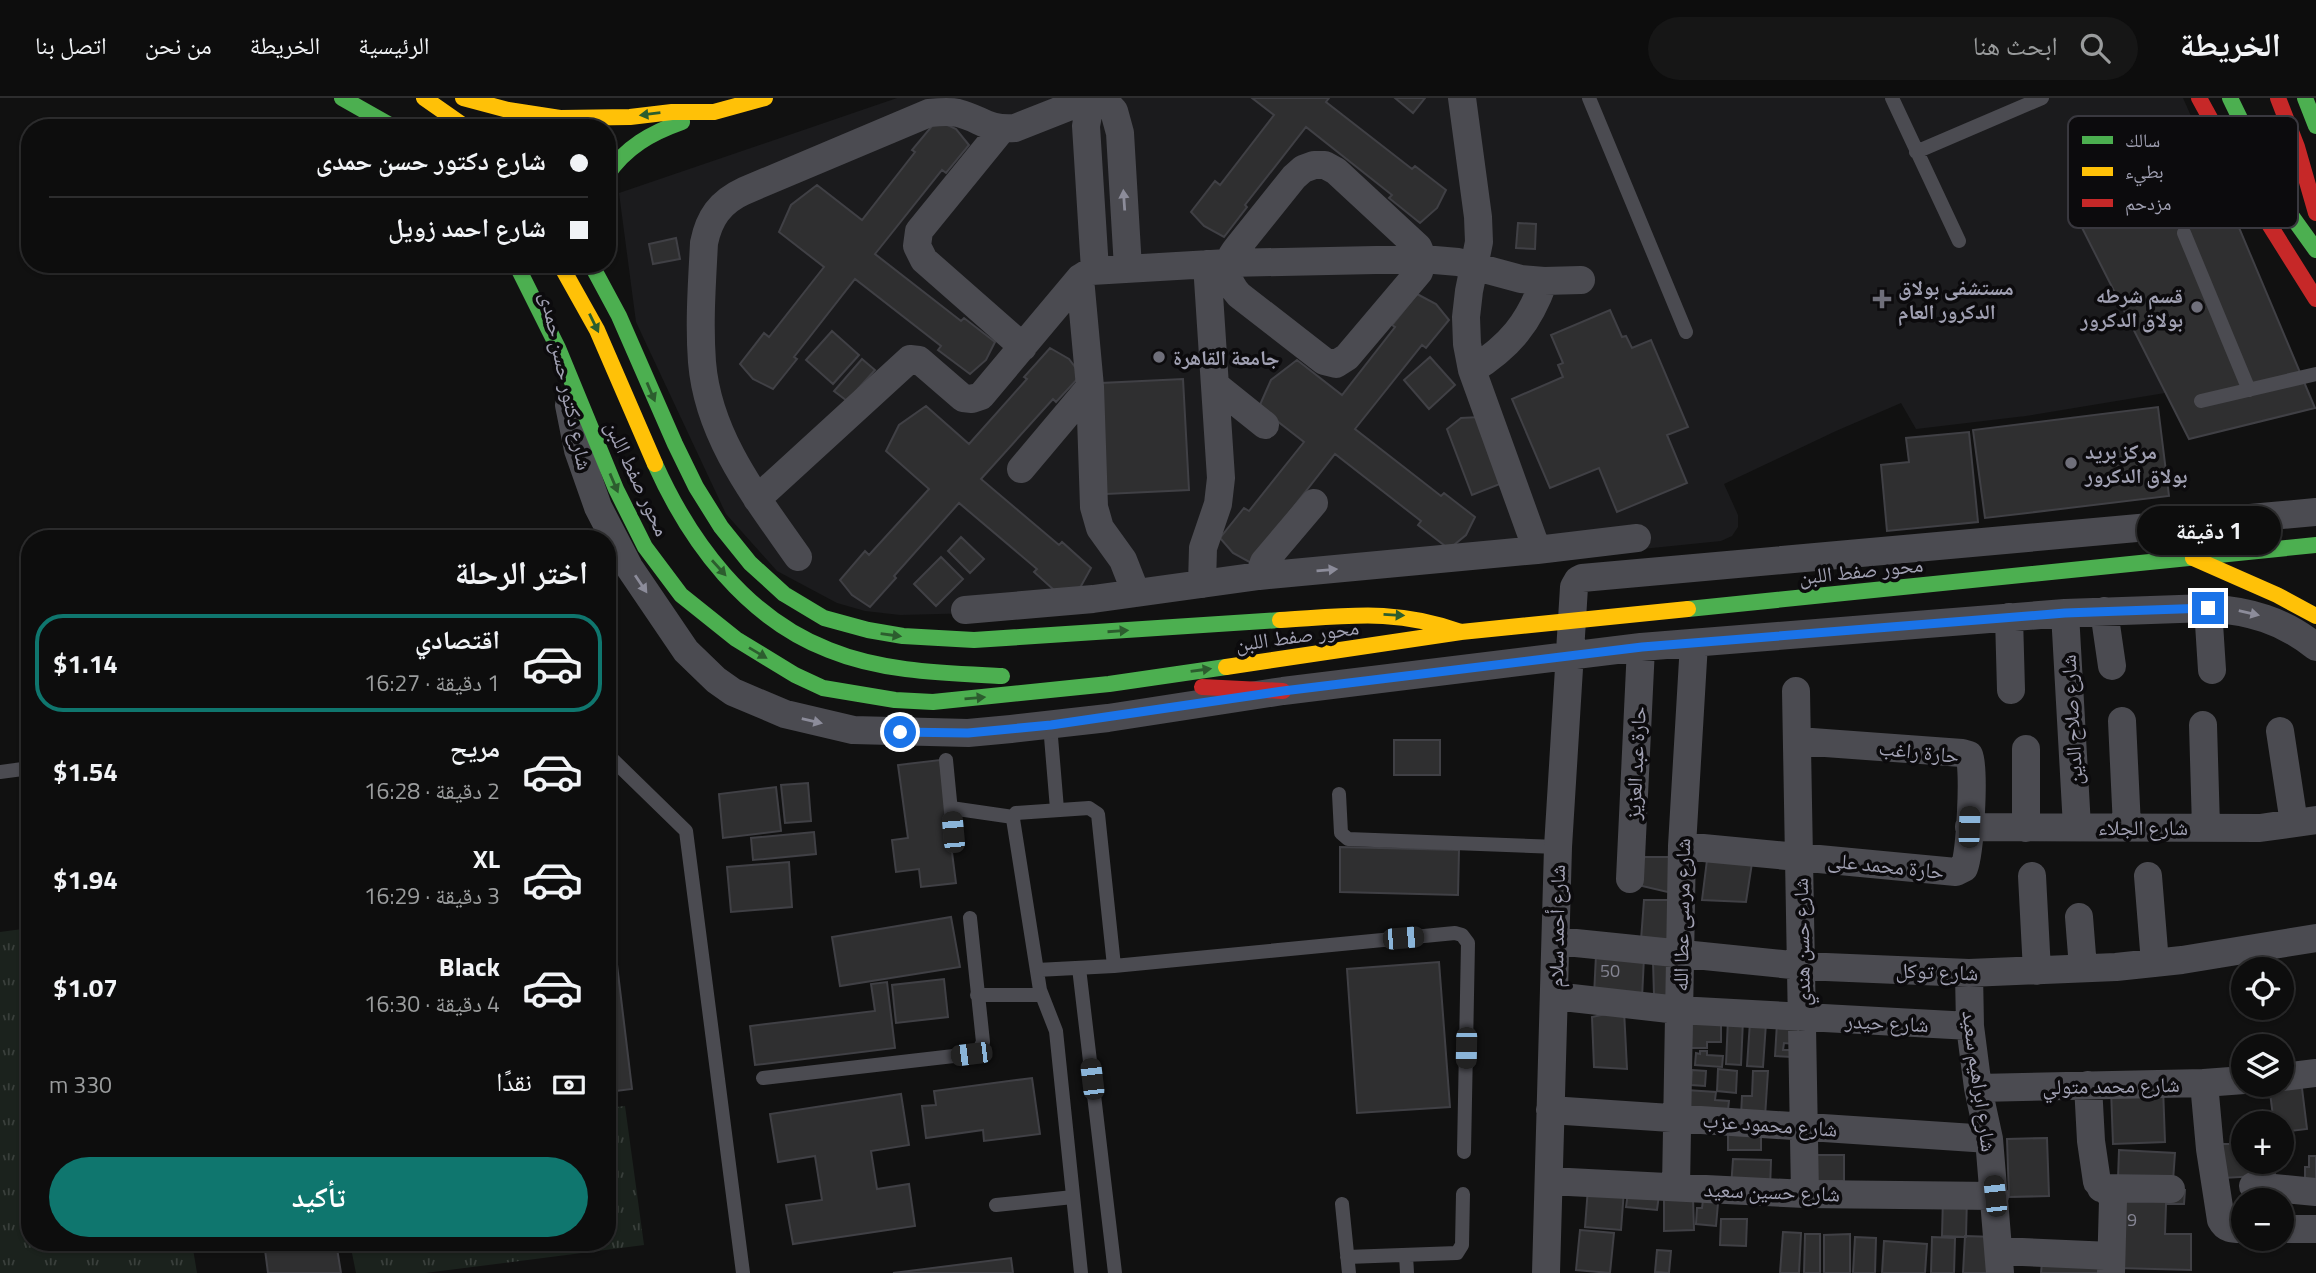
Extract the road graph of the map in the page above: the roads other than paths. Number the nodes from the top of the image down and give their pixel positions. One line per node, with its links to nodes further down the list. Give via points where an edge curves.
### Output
1 (342, 98): 20 (main road)
2 (424, 98): 21 (main road)
3 (463, 98): 16 (main road, via 508,110)
4 (765, 98): 15 (main road)
5 (1093, 98): 23 (street, via 1027,125); 42 (street, via 1086,126)
6 (1102, 98): 36 (street, one-way to 6, via 1118,122)
7 (1462, 98): 35 (street, via 1478,217)
8 (1589, 98): 47 (lane)
9 (1892, 98): 25 (lane)
10 (2042, 98): 25 (lane)
11 (2199, 98): 17 (main road)
12 (2230, 98): 18 (main road)
13 (2278, 98): 19 (main road)
14 (2305, 98): 22 (main road)
15 (714, 112): 16 (main road, one-way to 16); 26 (main road, via 639,140)
16 (561, 115)
17 (2209, 116)
18 (2238, 116)
19 (2285, 116)
20 (379, 119)
21 (454, 119)
22 (2316, 126)
23 (1002, 129): 48 (street, via 919,231 917,246 924,260); 57 (street, via 959,113 929,113 734,195 718,209 704,243 702,365 721,436)
24 (2298, 150): 27 (main road)
25 (1916, 152): 31 (lane)
26 (616, 162)
27 (2316, 213)
28 (2298, 226): 32 (main road)
29 (2271, 228): 45 (main road)
30 (2184, 233): 53 (lane)
31 (1959, 241)
32 (2316, 250)
33 (1423, 259): 34 (street); 34 (street, via 1418,247 1336,171 1314,165 1294,177 1231,255); 34 (street, via 1419,272 1336,364 1324,361 1239,295); 35 (street)
34 (1218, 263): 36 (street); 51 (street)
35 (1476, 266): 44 (street); 49 (street, via 1466,317)
36 (1128, 268): 42 (street)
37 (520, 273): 76 (main road, محور صفط اللبن, one-way to 76, via 645,547 681,595 736,639 823,688 895,701 1002,696)
38 (546, 273): 46 (street, شارع دكتور حسن حمدى)
39 (565, 273): 84 (main road, one-way to 84, via 593,320 686,526 748,599 791,632 828,651 910,670)
40 (579, 273): 46 (main road)
41 (596, 273): 76 (main road, one-way to 76, via 693,482 721,526 753,566 786,596 825,618 876,633 930,640 992,640 1375,614 1407,615)
42 (1088, 274): 48 (street); 52 (street)
43 (1581, 280): 44 (street)
44 (1544, 281): 49 (street, via 1525,323 1510,342)
45 (2316, 299)
46 (564, 327): 60 (street, شارع دكتور حسن حمدى, one-way to 60, via 578,450)
47 (1686, 332)
48 (1023, 347): 57 (street, via 981,396 972,400 963,398 919,360 907,361)
49 (1472, 370): 64 (street)
50 (2316, 374): 53 (lane)
51 (1215, 385): 55 (street); 68 (street, via 1221,478 1203,548)
52 (1090, 387): 56 (street); 69 (street, via 1094,507 1100,528 1123,560)
53 (2249, 390): 54 (lane)
54 (2201, 401)
55 (1265, 425)
56 (1021, 469)
57 (757, 499): 65 (street)
58 (1314, 503): 67 (street, via 1264,562)
59 (2316, 512): 80 (street, شارع أحمد سلام, via 1582,578 1574,587)
60 (610, 530)
61 (1637, 538): 64 (street)
62 (616, 542): 88 (street, شارع دكتور حسن حمدى, one-way to 88, via 686,651 733,692 785,715 853,730 968,733)
63 (2316, 545): 66 (main road, محور صفط اللبن)
64 (1537, 550): 67 (street, one-way to 64)
65 (798, 557)
66 (2193, 558): 74 (main road); 76 (main road, محور صفط اللبن)
67 (1259, 576): 68 (street)
68 (1202, 584): 69 (street)
69 (1136, 593): 71 (street)
70 (2208, 608): 72 (street, شارع دكتور حسن حمدى); 79 (street, شارع دكتور حسن حمدى, one-way to 79, via 2264,617); 82 (street)
71 (965, 610)
72 (2104, 611): 73 (street, شارع دكتور حسن حمدى); 81 (street)
73 (2065, 613): 75 (street, شارع دكتور حسن حمدى); 102 (street, شارع صلاح الدين)
74 (2316, 616)
75 (2010, 617): 77 (street, شارع دكتور حسن حمدى); 83 (street)
76 (1461, 632)
77 (1694, 643): 78 (street, شارع دكتور حسن حمدى); 108 (street, شارع مرسى عطا الله)
78 (1642, 647): 80 (street, شارع دكتور حسن حمدى); 112 (street, حارة عبد العزيز)
79 (2316, 647)
80 (1570, 655): 84 (street, شارع دكتور حسن حمدى); 107 (street, شارع أحمد سلام)
81 (2112, 666)
82 (2212, 670)
83 (2011, 690)
84 (1283, 691): 88 (street, شارع دكتور حسن حمدى)
85 (1796, 691): 90 (street, شارع حسن هندي)
86 (2122, 721): 103 (street)
87 (2203, 724): 104 (street)
88 (1051, 725): 98 (lane)
89 (2280, 731): 100 (street)
90 (1798, 741): 101 (street, حارة راغب, via 1969,755); 109 (street, شارع حسن هندي)
91 (2026, 749): 105 (street)
92 (946, 760): 97 (lane)
93 (616, 763): 163 (lane, via 686,831)
94 (21, 769): 95 (lane)
95 (0, 772)
96 (1339, 794): 107 (lane, via 1341,833 1348,839)
97 (951, 808): 99 (lane); 106 (lane)
98 (1056, 810): 99 (lane, via 1019,812); 119 (lane, via 1089,808 1098,814)
99 (1013, 817): 123 (lane)
100 (2305, 822): 104 (street, شارع الجلاء, via 2260,828)
101 (1969, 827): 105 (street, شارع الجلاء); 109 (street, حارة محمد على, via 1966,864 1960,872)
102 (2077, 827): 103 (street, شارع الجلاء); 105 (street, شارع الجلاء)
103 (2127, 827): 104 (street, شارع الجلاء)
104 (2206, 827)
105 (2026, 828)
106 (953, 832)
107 (1558, 846): 116 (street, شارع أحمد سلام)
108 (1682, 846): 109 (street, حارة محمد على); 117 (street, شارع مرسى عطا الله)
109 (1800, 856): 120 (street, شارع حسن هندي)
110 (2032, 876): 124 (street)
111 (2148, 876): 118 (street)
112 (1630, 879)
113 (2079, 917): 122 (street)
114 (970, 918): 126 (lane)
115 (2316, 938): 118 (street, شارع توكل)
116 (1556, 941): 117 (street, شارع توكل); 128 (street, شارع أحمد سلام)
117 (1679, 954): 120 (street, شارع توكل); 129 (street, شارع مرسى عطا الله)
118 (2155, 963): 122 (street, شارع توكل)
119 (1114, 966): 121 (lane); 143 (lane, via 1462,935 1468,943)
120 (1802, 966): 125 (street, شارع توكل); 130 (street, شارع حسن هندي)
121 (1079, 968): 123 (lane); 165 (lane)
122 (2083, 968): 124 (street, شارع توكل)
123 (1037, 970): 127 (lane)
124 (2037, 971): 125 (street, شارع توكل)
125 (1969, 973): 131 (street, شارع ابراهيم سعيد)
126 (977, 995): 127 (lane); 134 (lane, via 983,1042 971,1054)
127 (1042, 995): 153 (lane, via 1056,1031)
128 (1554, 996): 129 (street, شارع حيدر); 139 (street, شارع أحمد سلام)
129 (1678, 1010): 130 (street, شارع حيدر); 140 (street, شارع مرسى عطا الله)
130 (1803, 1018): 131 (street, شارع حيدر); 141 (street, شارع حسن هندي)
131 (1970, 1026): 138 (street, شارع ابراهيم سعيد)
132 (2316, 1073): 133 (street)
133 (2294, 1076)
134 (763, 1078)
135 (2231, 1081): 136 (street, شارع محمد متولي)
136 (2204, 1083): 137 (street, شارع محمد متولي); 156 (street, via 2221,1220)
137 (2088, 1085): 138 (street, شارع محمد متولي); 145 (street)
138 (1978, 1088): 142 (street, شارع ابراهيم سعيد)
139 (1550, 1110): 140 (street, شارع محمود عزب); 144 (street, شارع أحمد سلام)
140 (1677, 1118): 141 (street, شارع محمود عزب); 147 (street, شارع مرسى عطا الله)
141 (1804, 1127): 142 (street, شارع محمود عزب); 151 (street, شارع حسن هندي)
142 (1989, 1139): 152 (street, شارع ابراهيم سعيد)
143 (1464, 1152)
144 (1549, 1181): 147 (street, شارع حسين سعيد); 168 (street, شارع أحمد سلام)
145 (2099, 1185): 148 (street); 162 (street, via 2113,1200)
146 (2253, 1186): 149 (street)
147 (1676, 1187): 151 (street, شارع حسين سعيد)
148 (2171, 1189)
149 (2316, 1192)
150 (1463, 1194): 159 (lane, via 1461,1250 1453,1255)
151 (1805, 1194): 152 (street, شارع حسين سعيد)
152 (1995, 1196): 161 (street, شارع ابراهيم سعيد)
153 (1073, 1197): 155 (lane); 164 (lane)
154 (1342, 1204): 160 (lane)
155 (996, 1205)
156 (2231, 1229)
157 (2294, 1229): 158 (street)
158 (2316, 1229)
159 (1406, 1255): 160 (lane); 167 (lane)
160 (1347, 1257): 166 (lane)
161 (1999, 1262): 162 (street)
162 (2111, 1265)
163 (743, 1273)
164 (1081, 1273)
165 (1115, 1273)
166 (1349, 1273)
167 (1407, 1273)
168 (1546, 1273)

